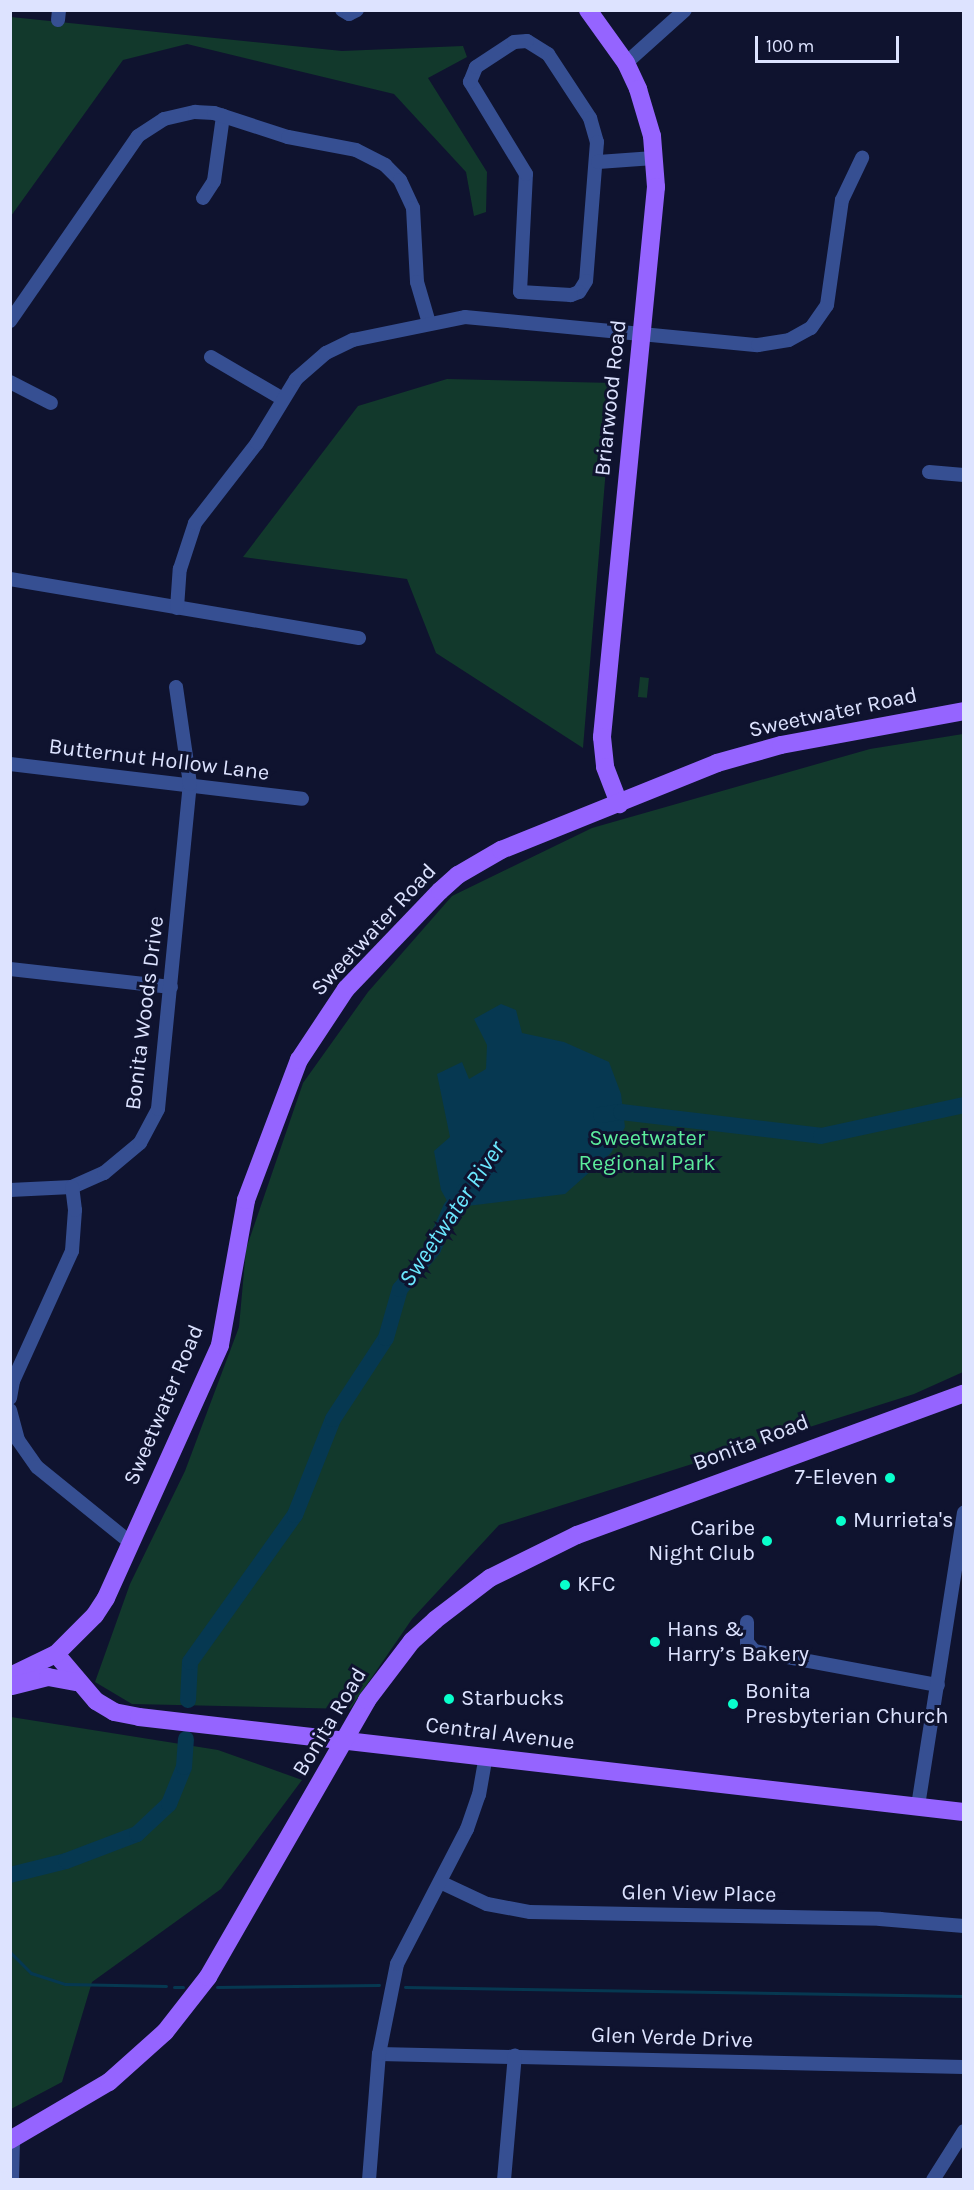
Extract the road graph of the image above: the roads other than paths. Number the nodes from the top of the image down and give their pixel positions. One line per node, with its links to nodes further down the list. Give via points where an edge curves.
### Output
1 (342, 10): 2 (street)
2 (357, 10)
3 (588, 10): 5 (main road, Briarwood Road)
4 (685, 10): 5 (street)
5 (626, 63): 7 (main road, Briarwood Road, via 642,101)
6 (223, 116): 10 (street, via 214,182); 11 (street, via 182,114 145,130); 12 (street, via 288,137 356,150 393,173 405,189 416,217 417,282)
7 (654, 158): 9 (street); 13 (main road, Briarwood Road, via 656,187)
8 (862, 158): 13 (street, via 842,200 827,305 804,333 758,345)
9 (598, 162): 9 (street, via 590,118 541,47 527,41 514,42 476,67 470,82 473,91 526,174 519,288 523,294 571,296 585,286)
10 (203, 198)
11 (10, 321)
12 (429, 323): 13 (street, via 480,316); 16 (street, via 353,340 326,353 306,368)
13 (642, 332): 28 (main road, Briarwood Road, via 602,737 605,767)
14 (211, 357): 16 (street)
15 (10, 382): 17 (street)
16 (283, 399): 21 (street, via 257,442 195,523 180,569)
17 (51, 403)
18 (929, 472): 19 (street)
19 (963, 475)
20 (10, 579): 21 (street)
21 (177, 608): 22 (street)
22 (359, 638)
23 (176, 687): 26 (street, Bonita Woods Drive)
24 (960, 708): 28 (main road, Sweetwater Road, via 781,745 717,763)
25 (10, 764): 26 (street, Butternut Hollow Lane)
26 (189, 784): 27 (street, Butternut Hollow Lane); 30 (street, Bonita Woods Drive)
27 (302, 799)
28 (619, 804): 37 (main road, Sweetwater Road, via 501,850 458,875 346,989 315,1032 267,1135 246,1200 220,1346)
29 (10, 969): 30 (street)
30 (171, 987): 31 (street, Bonita Woods Drive, via 158,1108 151,1126 117,1165)
31 (72, 1187): 32 (street); 34 (street, via 72,1251 13,1381)
32 (10, 1190)
33 (963, 1393): 45 (main road, Bonita Road, via 577,1535 517,1563 450,1609 412,1641 367,1700)
34 (10, 1398)
35 (11, 1416): 37 (street, via 18,1440 37,1467)
36 (963, 1513): 38 (street)
37 (131, 1543): 40 (main road, Sweetwater Road, via 95,1615)
38 (958, 1598): 43 (street)
39 (747, 1622): 43 (street, via 747,1642 754,1651)
40 (56, 1654): 41 (main road, Sweetwater Road); 42 (main road, Central Avenue)
41 (10, 1676)
42 (77, 1682): 44 (main road, via 48,1677); 45 (main road, Central Avenue, via 114,1712)
43 (938, 1685): 47 (street)
44 (10, 1687)
45 (346, 1739): 46 (main road, Central Avenue); 55 (main road, Bonita Road, via 208,1977 165,2032 109,2082)
46 (486, 1757): 47 (main road, Central Avenue); 49 (street, via 470,1821)
47 (918, 1806): 48 (main road, Central Avenue)
48 (963, 1812)
49 (440, 1882): 50 (street, Glen View Place, via 487,1904 530,1912 889,1920); 51 (street, via 397,1964)
50 (963, 1926)
51 (379, 2054): 52 (street, Glen Verde Drive); 57 (street)
52 (515, 2055): 53 (street, Glen Verde Drive); 58 (street)
53 (963, 2067)
54 (963, 2131): 59 (street)
55 (12, 2140): 56 (street)
56 (12, 2180)
57 (369, 2180)
58 (504, 2180)
59 (933, 2180)

